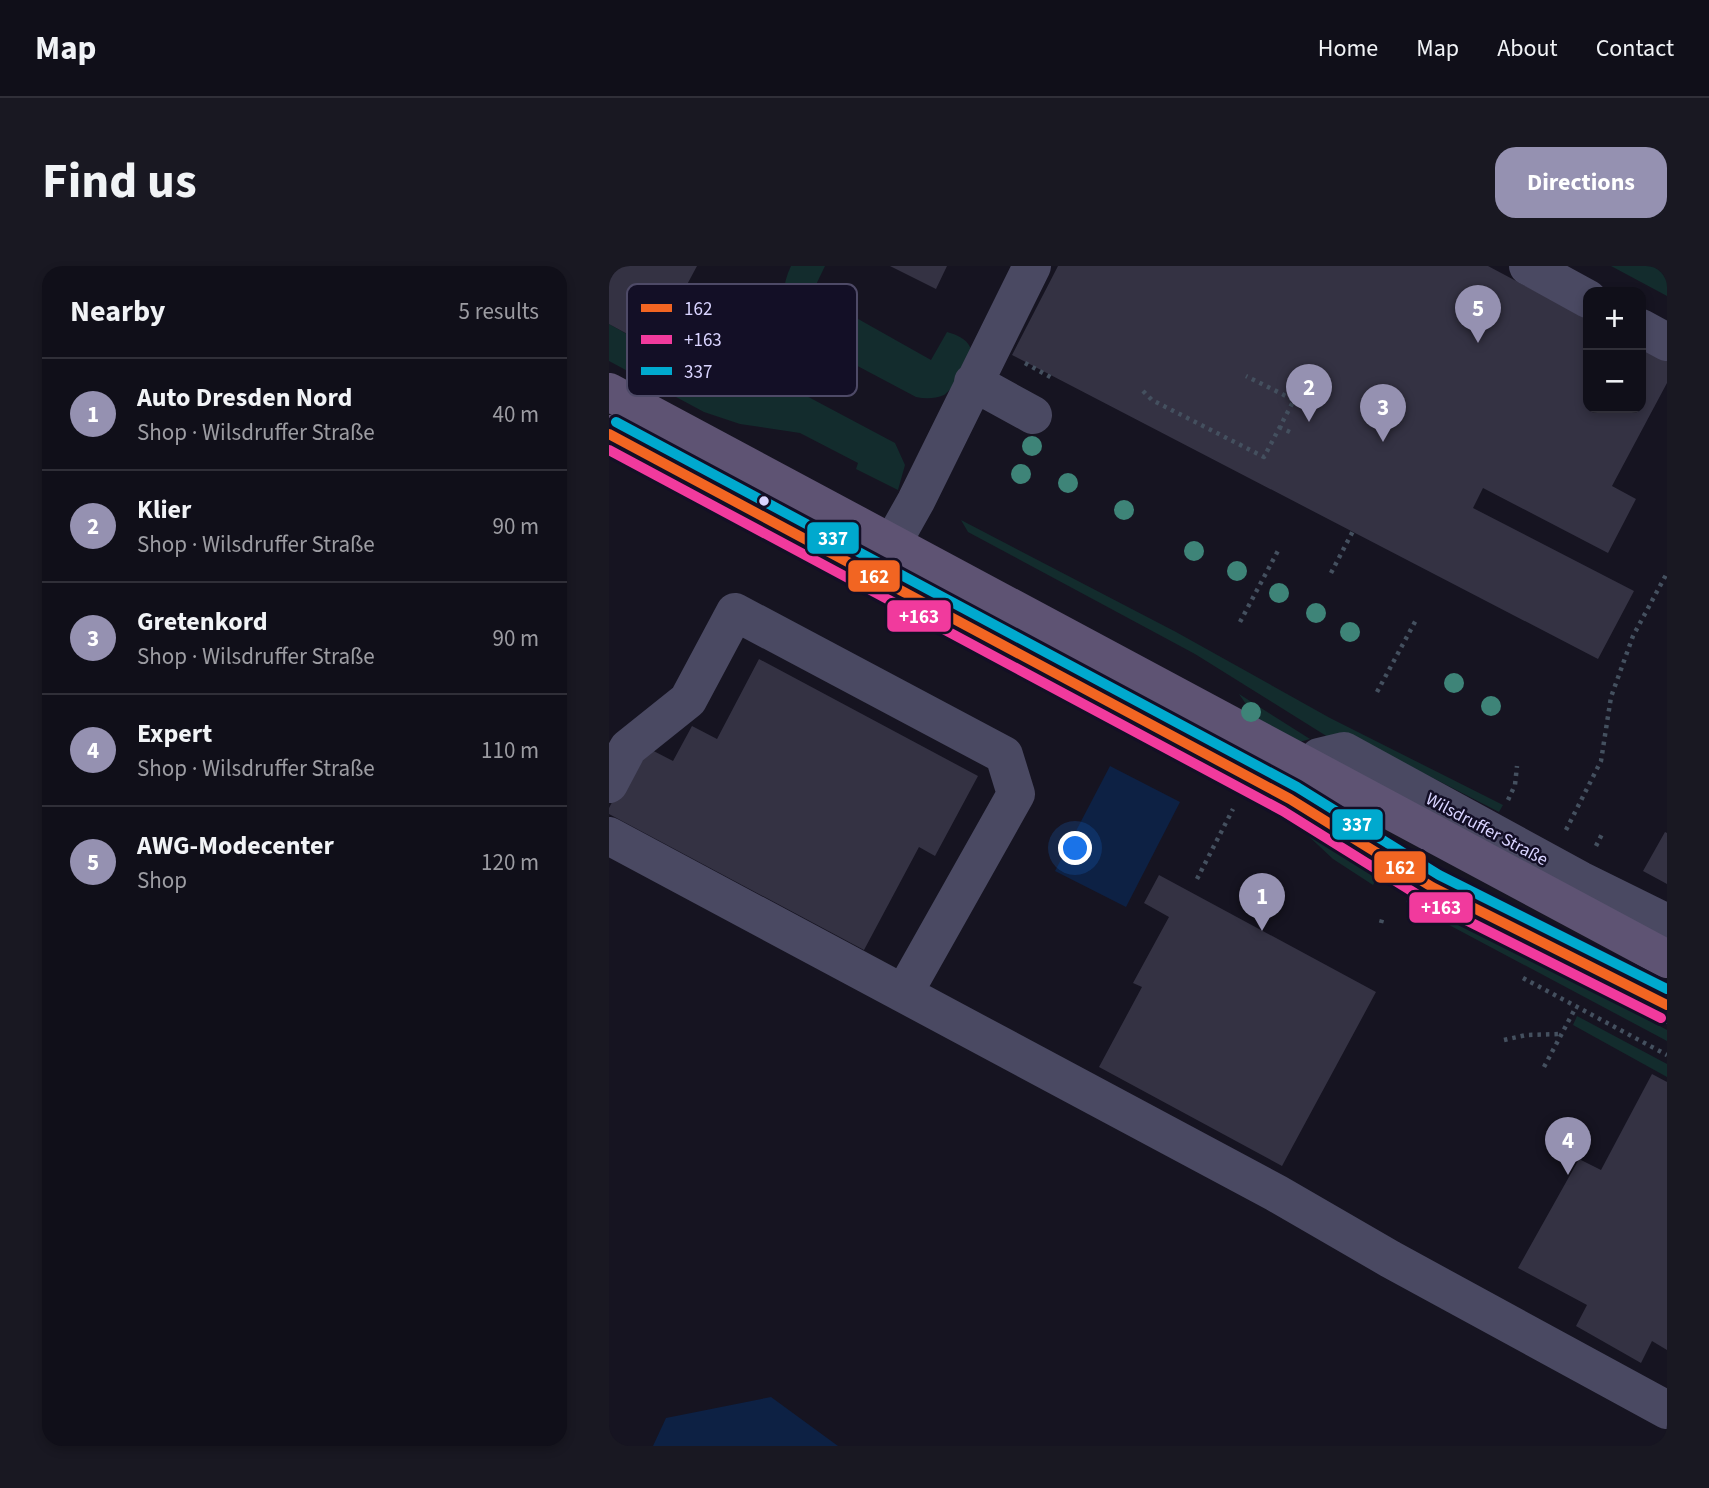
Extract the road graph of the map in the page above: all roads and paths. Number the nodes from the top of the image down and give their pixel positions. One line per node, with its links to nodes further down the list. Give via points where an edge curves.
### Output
1 (1032, 266): 7 (street)
2 (1528, 266): 3 (street)
3 (1583, 296)
4 (1646, 331): 5 (street)
5 (1667, 342)
6 (1246, 376): 11 (path, via 1294,400)
7 (973, 382): 10 (street); 15 (street)
8 (1143, 391): 11 (path, via 1151,400 1264,457)
9 (609, 392): 15 (main road, Wilsdruffer Straße)
10 (1033, 415)
11 (1279, 427): 12 (path)
12 (1290, 432)
13 (609, 434): 19 (main road, Wilsdruffer Straße)
14 (1354, 529): 17 (path)
15 (893, 542): 19 (street); 23 (main road, Wilsdruffer Straße)
16 (1280, 547): 21 (path)
17 (1331, 572)
18 (1667, 573): 27 (path, via 1633,636 1611,697 1601,761)
19 (874, 576): 23 (main road, Wilsdruffer Straße)
20 (1416, 620): 22 (path)
21 (1240, 622)
22 (1377, 692)
23 (1299, 783): 27 (street, Wilsdruffer Straße, via 1319,757 1344,751); 32 (main road, Wilsdruffer Straße); 34 (main road, Wilsdruffer Straße, via 1432,887)
24 (609, 784): 33 (street, via 628,748 688,700 735,612 1004,755 1016,794)
25 (1235, 805): 28 (path)
26 (609, 836): 33 (street)
27 (1550, 863): 31 (street, Wilsdruffer Straße)
28 (1197, 879)
29 (1383, 916): 30 (path)
30 (1381, 923)
31 (1667, 923)
32 (1667, 959)
33 (905, 993): 39 (street)
34 (1667, 1005)
35 (1576, 1007): 36 (path)
36 (1561, 1034): 37 (path); 38 (path)
37 (1504, 1040)
38 (1544, 1067)
39 (1667, 1410)

